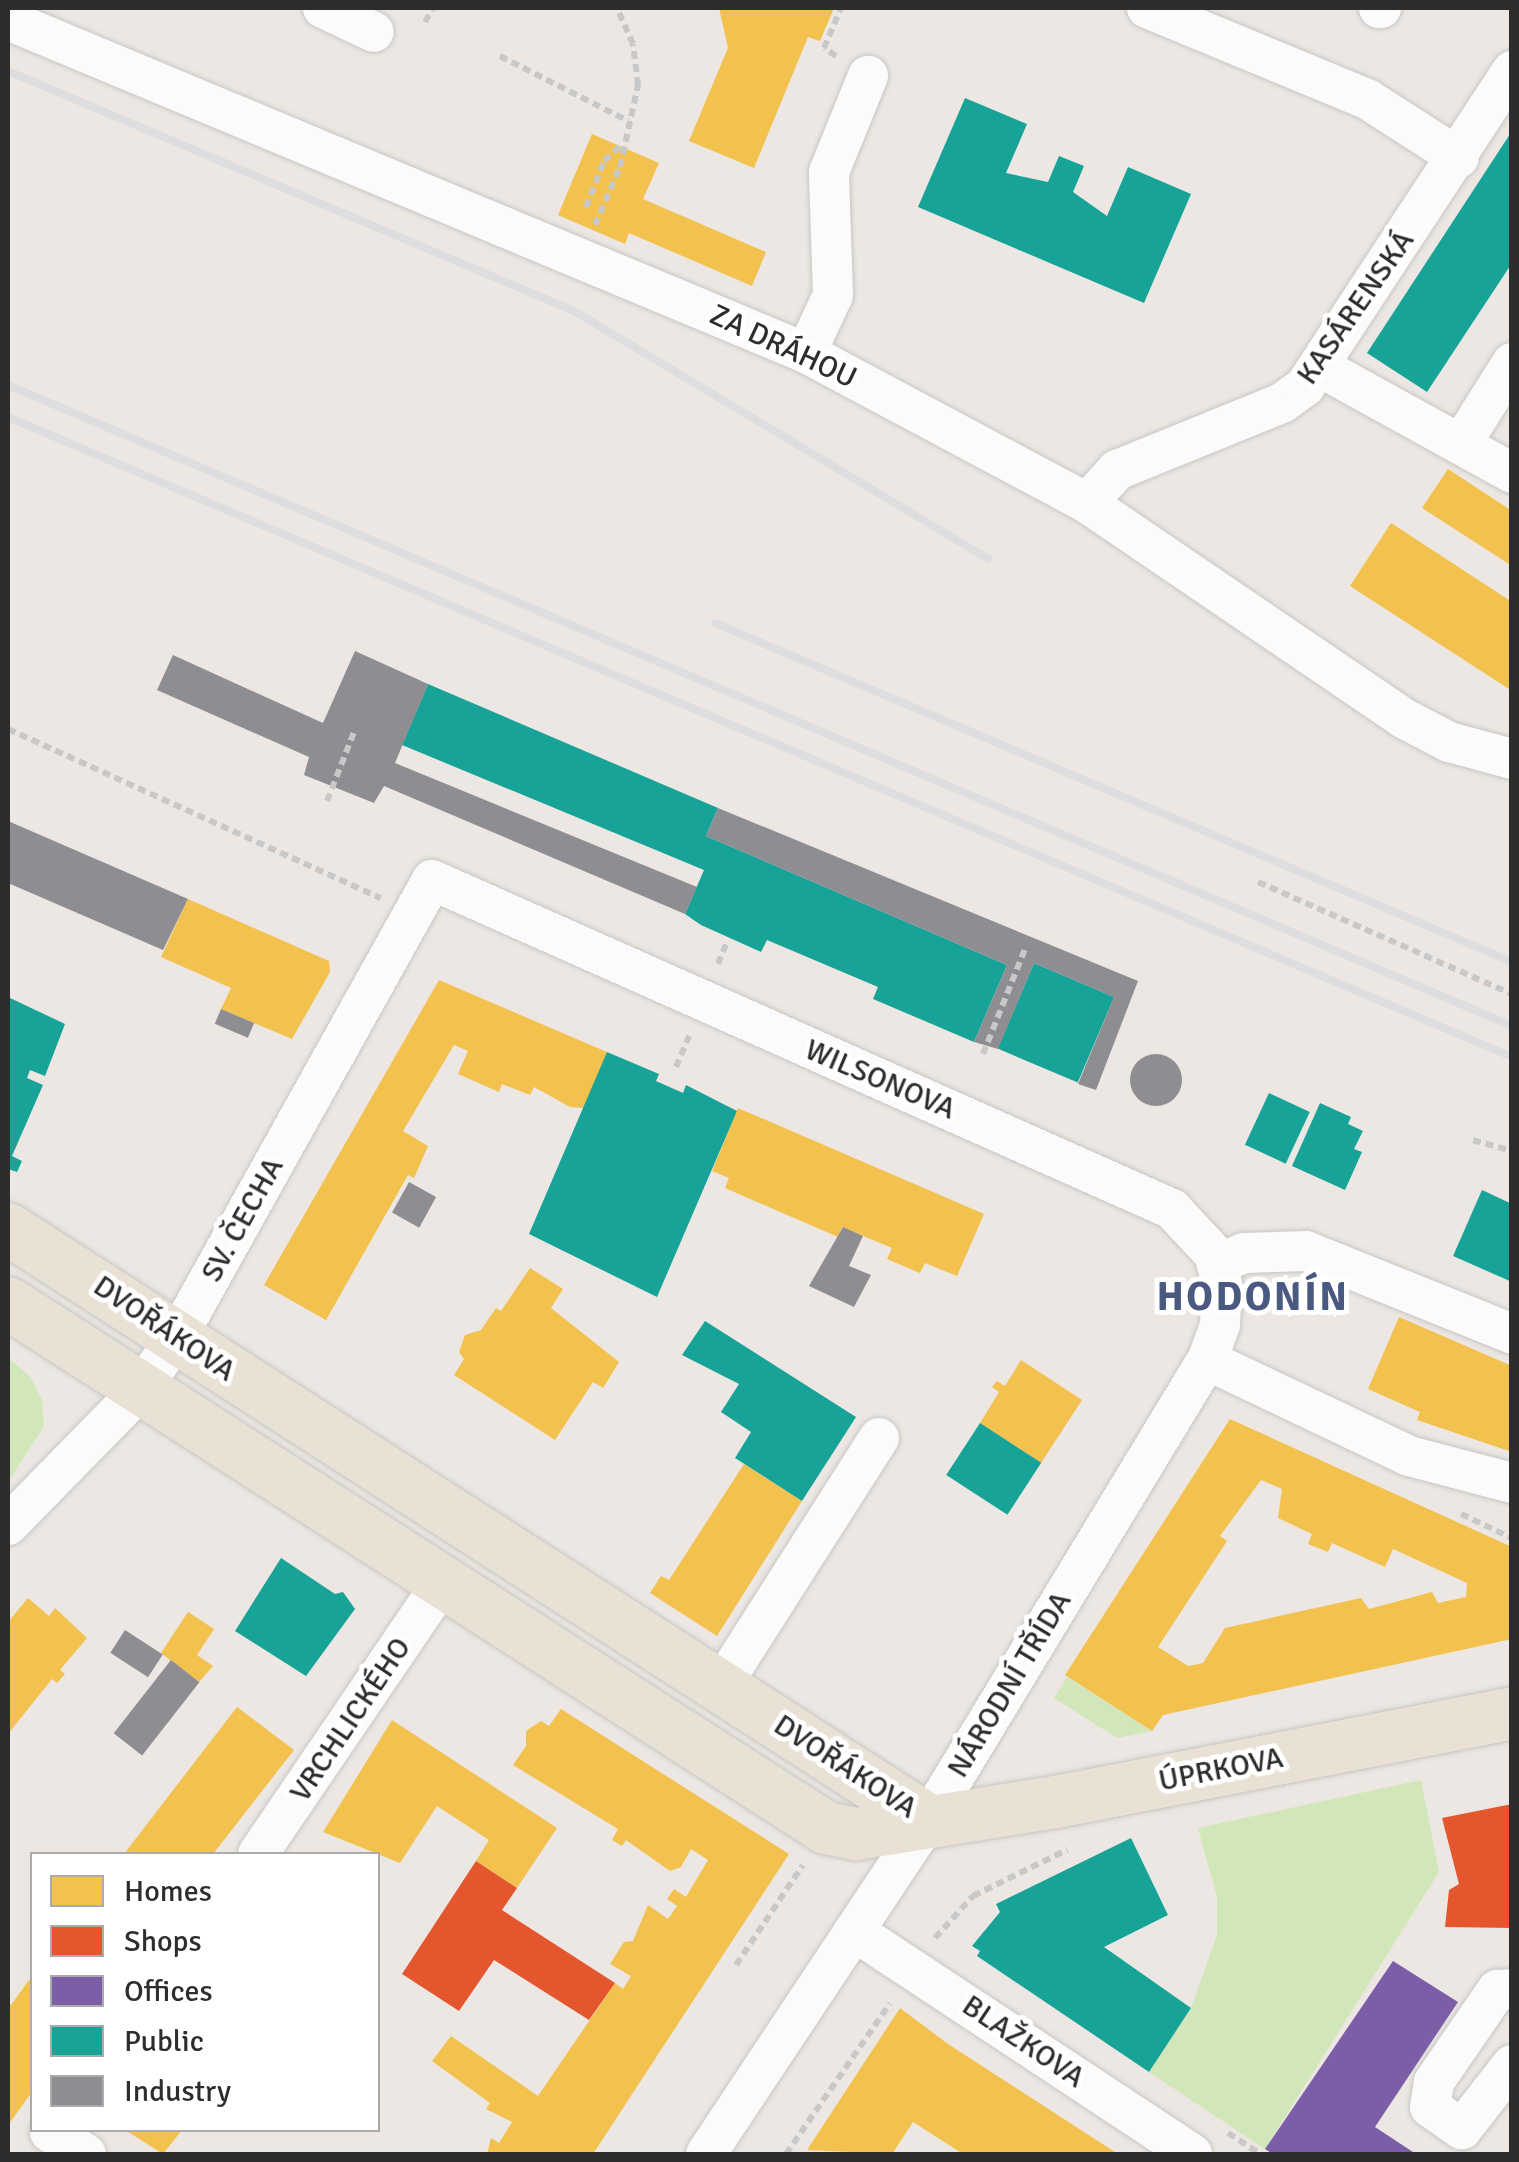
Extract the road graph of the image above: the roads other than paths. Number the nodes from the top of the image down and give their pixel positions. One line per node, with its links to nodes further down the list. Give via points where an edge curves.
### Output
1 (324, 8): 4 (street)
2 (1147, 8): 7 (street, via 1367,99)
3 (8, 20): 8 (street, ZA DRÁHOU)
4 (374, 32)
5 (1512, 71): 7 (street, KASÁRENSKÁ)
6 (868, 76): 8 (street, via 830,172 832,295)
7 (1458, 158): 10 (street, KASÁRENSKÁ)
8 (806, 353): 13 (street, ZA DRÁHOU)
9 (1512, 363): 11 (street)
10 (1320, 367): 11 (street); 13 (street, KASÁRENSKÁ, via 1282,403 1118,470)
11 (1463, 441): 12 (street)
12 (1512, 473)
13 (1087, 503): 14 (street, ZA DRÁHOU, via 1403,718 1449,742)
14 (1512, 759)
15 (423, 898): 17 (street, WILSONOVA, via 1150,1193 1197,1232); 20 (street, SV. ČECHA)
16 (8, 1229): 20 (main road, DVOŘÁKOVA)
17 (1217, 1264): 19 (street, via 1244,1253 1306,1251); 21 (street, via 1220,1325)
18 (8, 1303): 22 (main road, DVOŘÁKOVA)
19 (1512, 1334)
20 (177, 1337): 22 (street, SV. ČECHA); 27 (main road, DVOŘÁKOVA)
21 (1207, 1360): 24 (street, via 1409,1456); 29 (street, NÁRODNÍ TŘÍDA)
22 (140, 1390): 25 (street, SV. ČECHA); 26 (main road, DVOŘÁKOVA)
23 (879, 1438): 27 (street)
24 (1512, 1483)
25 (8, 1525)
26 (442, 1584): 29 (main road, DVOŘÁKOVA, via 826,1828 856,1834); 30 (street, VRCHLICKÉHO)
27 (720, 1686): 29 (main road, DVOŘÁKOVA)
28 (1512, 1713): 29 (main road, ÚPRKOVA, via 1056,1802)
29 (928, 1820): 31 (street, NÁRODNÍ TŘÍDA)
30 (259, 1852)
31 (854, 1931): 36 (street, NÁRODNÍ TŘÍDA); 37 (street, BLAŽKOVA)
32 (1512, 1989): 33 (street, via 1497,1990 1434,2082 1430,2106 1462,2128)
33 (1512, 2065)
34 (46, 2139): 35 (street)
35 (86, 2154)
36 (706, 2154)
37 (1192, 2154)

